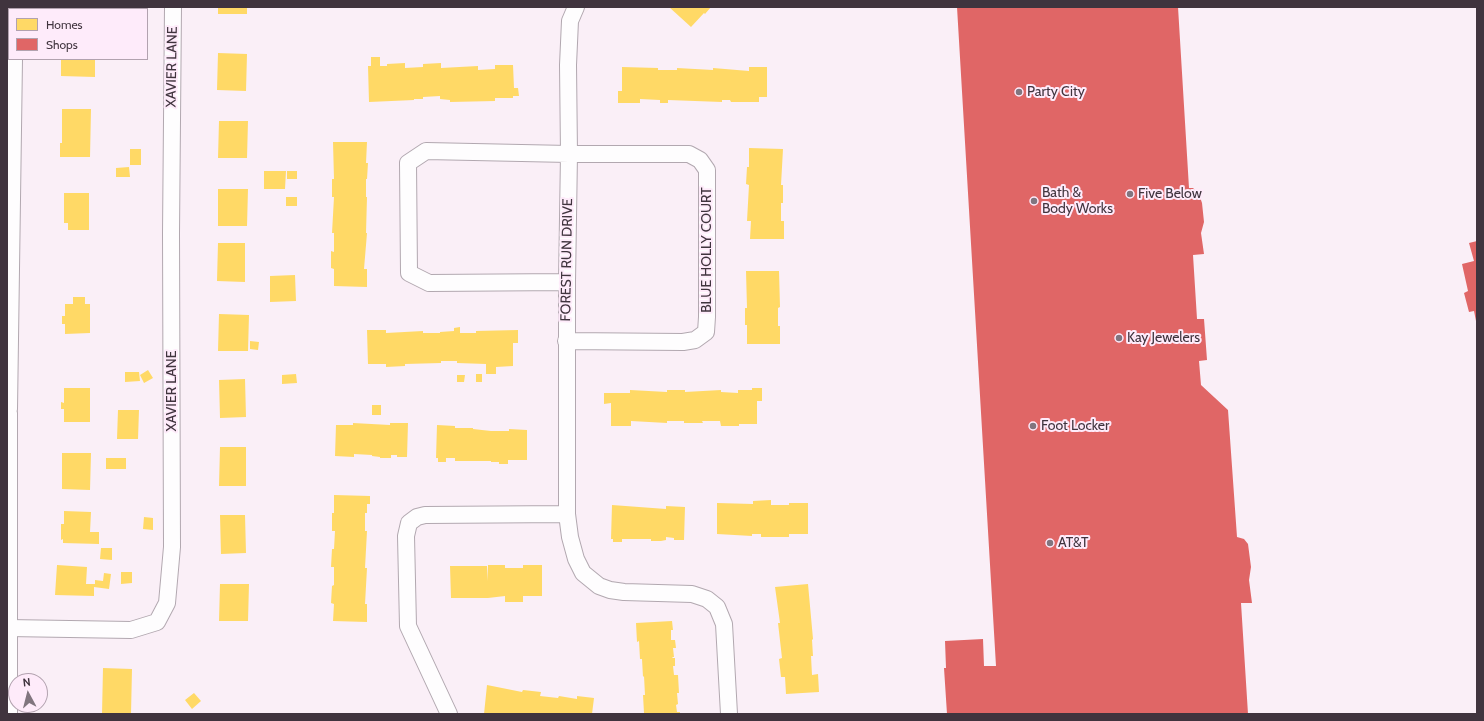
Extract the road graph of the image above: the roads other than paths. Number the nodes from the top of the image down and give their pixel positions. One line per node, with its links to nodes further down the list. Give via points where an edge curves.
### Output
1 (173, 7): 10 (street, XAVIER LANE, via 170,233 172,547 167,603 157,622 131,630)
2 (576, 7): 4 (street, FOREST RUN DRIVE, via 570,21)
3 (12, 60): 7 (street)
4 (569, 154): 5 (street, FOREST RUN DRIVE); 5 (street, via 426,151 408,163 409,273 429,282); 6 (street, BLUE HOLLY COURT, via 689,154 700,160 707,170 707,317 706,332 695,340)
5 (567, 282): 6 (street, FOREST RUN DRIVE)
6 (566, 341): 9 (street, FOREST RUN DRIVE)
7 (7, 409)
8 (7, 413): 10 (street)
9 (567, 514): 12 (street, via 424,515 409,523 406,536 408,626); 13 (street, FOREST RUN DRIVE, via 570,537 582,573 599,586 624,592 692,594 707,599 716,607 724,624)
10 (8, 628): 11 (street)
11 (8, 714)
12 (448, 714)
13 (729, 714)

